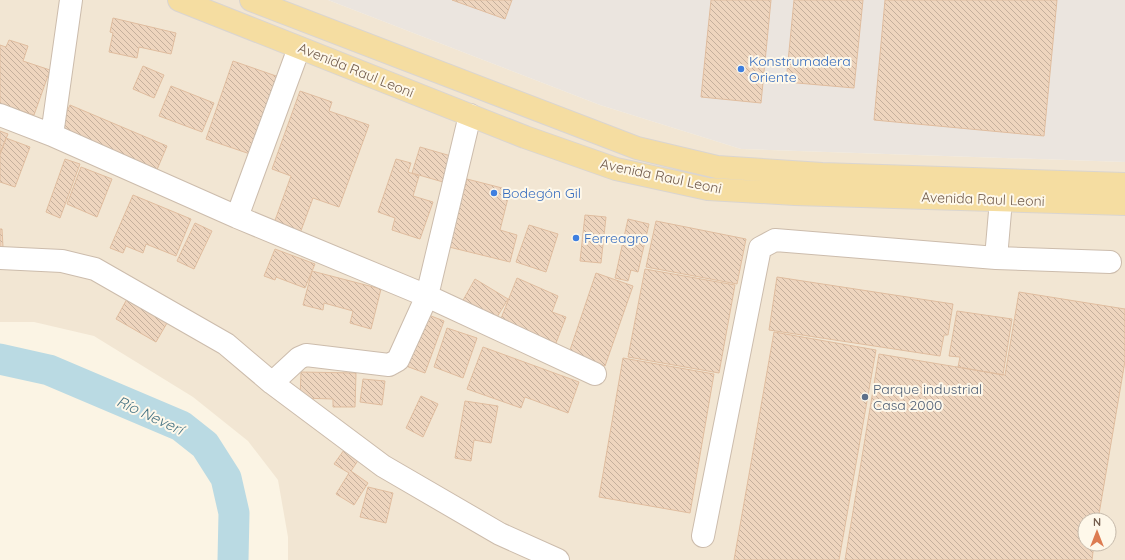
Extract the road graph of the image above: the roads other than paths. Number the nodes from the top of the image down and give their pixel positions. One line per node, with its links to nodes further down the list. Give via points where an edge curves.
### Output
1 (71, 0): 7 (street)
2 (179, 0): 4 (main road, Avenida Raul Leoni)
3 (251, 0): 8 (main road, Avenida Raul Leoni, via 637,148 717,167 822,174)
4 (299, 48): 6 (main road, Avenida Raul Leoni); 11 (street)
5 (0, 115): 7 (street)
6 (470, 115): 9 (main road, Avenida Raul Leoni, via 616,169 708,189); 15 (street)
7 (52, 135): 11 (street)
8 (1125, 184)
9 (1001, 200): 10 (main road, Avenida Raul Leoni); 13 (street)
10 (1125, 204)
11 (237, 217): 15 (street)
12 (0, 258): 17 (street, via 62,262 95,269 226,344)
13 (996, 258): 14 (street); 18 (street, via 776,240 760,248)
14 (1110, 262)
15 (427, 296): 16 (street); 17 (street, via 398,360 389,365 306,355 298,358)
16 (595, 374)
17 (272, 384): 19 (street, via 383,466 500,534)
18 (703, 536)
19 (558, 560)

